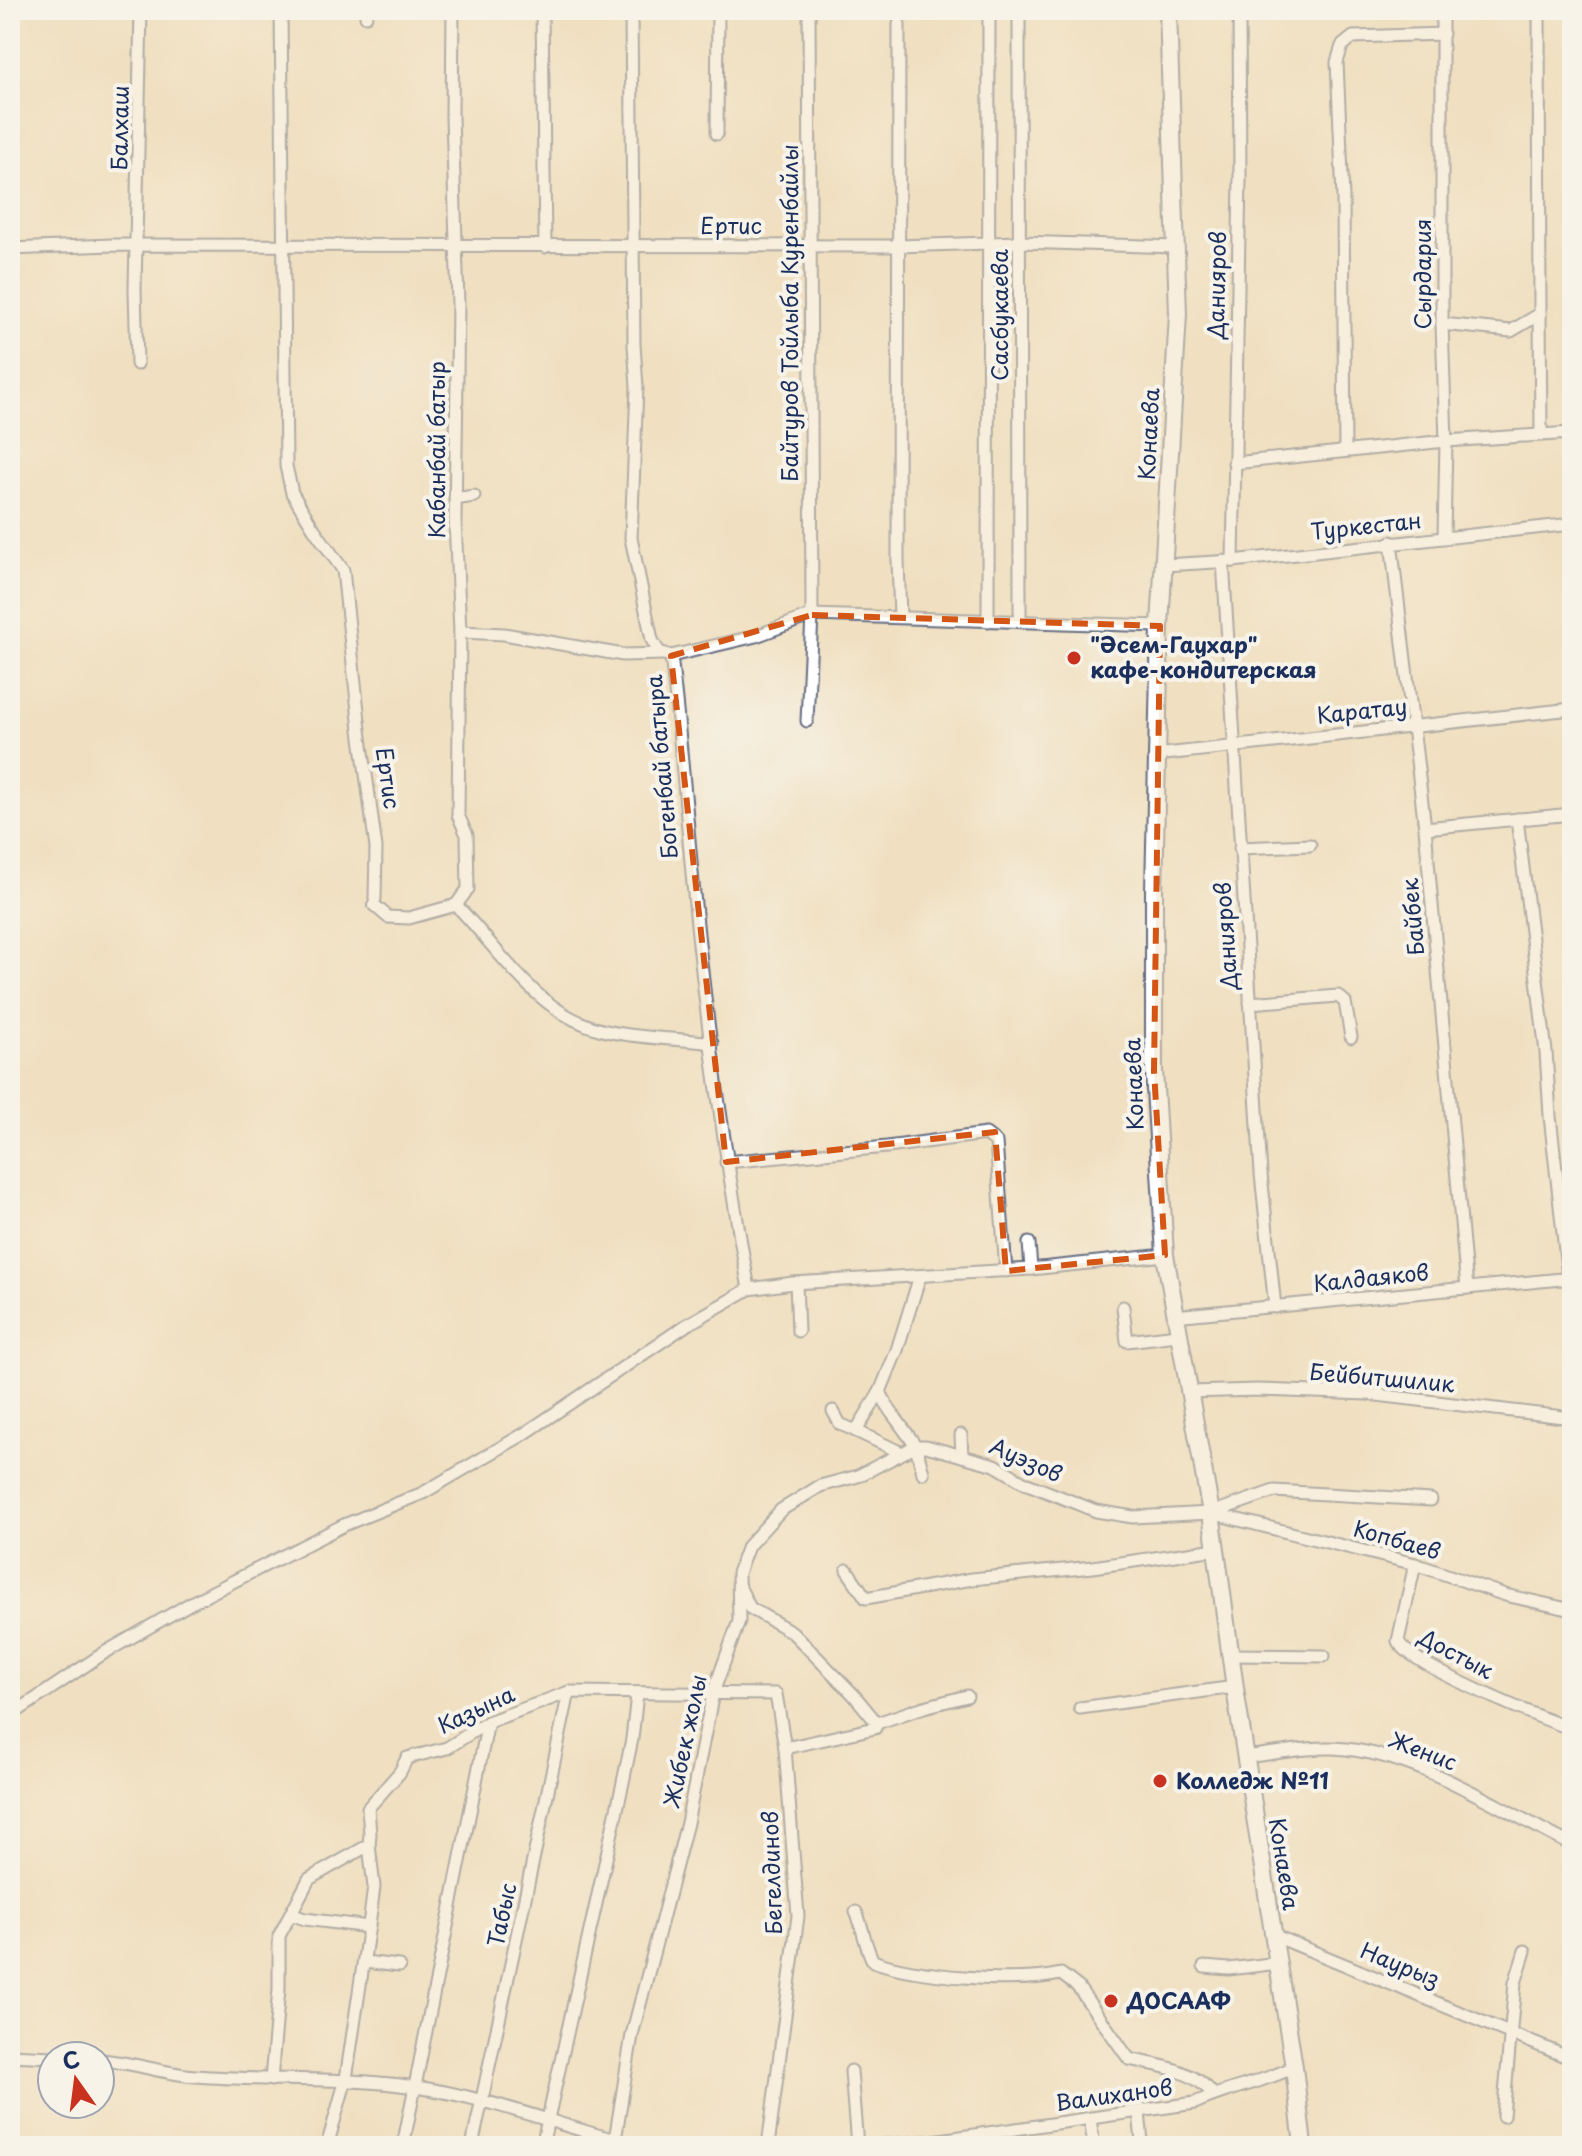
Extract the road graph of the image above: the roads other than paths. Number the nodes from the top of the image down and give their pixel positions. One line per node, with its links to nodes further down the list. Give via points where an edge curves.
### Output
1 (141, 10): 23 (street, Балхаш)
2 (281, 10): 24 (street, Ертис)
3 (453, 10): 20 (street, Кабанбай батыр)
4 (542, 10): 25 (street, via 538,171)
5 (631, 10): 21 (street, Богенбай батыра)
6 (718, 10): 16 (street)
7 (809, 10): 19 (street, Байтуров Тойлыба Куренбайлы)
8 (989, 10): 18 (street, Сасбукаева)
9 (1019, 10): 17 (street, Сасбукаева)
10 (1168, 10): 26 (main road, Конаева)
11 (1239, 10): 35 (street, Данияров)
12 (1442, 10): 15 (street, Сырдария)
13 (1539, 10): 28 (street)
14 (899, 24): 22 (street)
15 (1443, 34): 29 (street, Сырдария); 34 (street, via 1353,37 1342,46 1337,62)
16 (717, 134)
17 (1020, 242): 18 (street, Ертис); 26 (street, Ертис); 46 (street, Сасбукаева)
18 (987, 243): 22 (street, Ертис); 45 (street, Сасбукаева)
19 (808, 245): 21 (street, Ертис); 22 (street, Ертис); 43 (street, Байтуров Тойлыба Куренбайлы)
20 (456, 246): 24 (street, Ертис); 25 (street, Ертис); 37 (street, Кабанбай батыр)
21 (635, 246): 25 (street, Ертис); 49 (street, Богенбай батыра, via 631,538 652,640)
22 (898, 246): 44 (street)
23 (137, 247): 24 (street); 27 (street); 30 (street, Балхаш)
24 (285, 247): 60 (street, Ертис, via 286,466 292,493 343,570 376,848 374,902 388,917 409,918)
25 (545, 247)
26 (1176, 247): 42 (main road, Конаева, via 1178,314)
27 (10, 249)
28 (1540, 314): 29 (street, via 1511,331); 32 (street)
29 (1442, 324): 33 (street, Сырдария)
30 (137, 364)
31 (1572, 433): 32 (street)
32 (1541, 435): 33 (street)
33 (1446, 441): 34 (street); 39 (street, Сырдария)
34 (1345, 451): 35 (street)
35 (1234, 463): 41 (street, Данияров)
36 (474, 496): 37 (street)
37 (455, 499): 48 (street, Кабанбай батыр)
38 (1572, 525): 39 (street, Туркестан)
39 (1444, 537): 40 (street, Туркестан)
40 (1391, 542): 41 (street, Туркестан); 52 (street, Байбек)
41 (1228, 561): 42 (street, Туркестан); 53 (street, Данияров)
42 (1164, 565): 47 (main road, Конаева)
43 (812, 615): 44 (street); 49 (street, via 756,636); 51 (street, Байтуров Тойлыба Куренбайлы)
44 (900, 617): 45 (street)
45 (988, 621): 46 (street)
46 (1020, 621): 47 (street)
47 (1160, 626): 54 (main road, Конаева)
48 (460, 632): 49 (street, via 504,634 623,655); 60 (street, Кабанбай батыр, via 458,815 467,835 466,891)
49 (668, 655): 63 (street, Богенбай батыра)
50 (1572, 709): 52 (street, Каратау)
51 (807, 721)
52 (1413, 725): 53 (street, Каратау); 57 (street, Байбек)
53 (1234, 745): 54 (street, Каратау); 59 (street, Данияров)
54 (1156, 755): 66 (main road, Конаева, via 1154,1071)
55 (1572, 814): 56 (street)
56 (1517, 819): 57 (street); 70 (street)
57 (1425, 828): 72 (street, Байбек)
58 (1310, 845): 59 (street)
59 (1240, 848): 61 (street, Данияров)
60 (456, 905): 63 (street, via 542,1001 575,1022 638,1037)
61 (1250, 1003): 62 (street, via 1338,996 1345,1002); 75 (street, Данияров)
62 (1351, 1037)
63 (712, 1043): 64 (street, Богенбай батыра)
64 (726, 1162): 68 (street, via 986,1134 996,1142); 73 (street, Богенбай батыра)
65 (1029, 1243): 67 (street)
66 (1165, 1255): 67 (street); 76 (main road, Конаева)
67 (1031, 1269): 68 (street)
68 (1006, 1271): 69 (street)
69 (920, 1276): 71 (street); 79 (street)
70 (1570, 1278): 72 (street, Калдаяков)
71 (796, 1283): 73 (street); 77 (street)
72 (1467, 1288): 75 (street, Калдаяков)
73 (749, 1289): 105 (street, via 423,1493 344,1525 191,1603)
74 (1123, 1307): 78 (street, via 1127,1341)
75 (1275, 1307): 76 (street, Калдаяков)
76 (1174, 1316): 78 (main road, Конаева)
77 (798, 1331)
78 (1177, 1335): 80 (main road, Конаева)
79 (880, 1392): 83 (street); 85 (street)
80 (1188, 1392): 82 (street, Бейбитшилик, via 1368,1394); 90 (main road, Конаева)
81 (833, 1411): 83 (street, via 840,1424)
82 (1572, 1418)
83 (856, 1431): 86 (street)
84 (961, 1435): 87 (street)
85 (916, 1446): 86 (street, Жибек жолы); 87 (street, Ауэзов); 88 (street)
86 (902, 1453): 94 (street, Жибек жолы, via 858,1476 820,1486 781,1510 748,1546)
87 (962, 1456): 90 (street, Ауэзов, via 995,1465 1096,1511 1133,1517)
88 (923, 1473)
89 (1431, 1500): 90 (street, via 1274,1491)
90 (1211, 1513): 91 (main road, Конаева); 92 (street, Копбаев)
91 (1216, 1549): 93 (street, via 972,1579 866,1598); 96 (main road, Конаева)
92 (1415, 1564): 95 (street, Копбаев, via 1505,1595); 108 (street, Достык, via 1398,1641 1401,1648)
93 (847, 1570)
94 (738, 1585): 100 (street, Жибек жолы, via 739,1621); 107 (street, via 750,1608 792,1632)
95 (1572, 1610)
96 (1230, 1655): 97 (street); 98 (main road, Конаева)
97 (1324, 1656)
98 (1235, 1687): 104 (street); 110 (main road, Конаева)
99 (569, 1692): 101 (street, Казына); 106 (street, Казына); 133 (street, Табыс)
100 (713, 1693): 101 (street, Казына); 102 (street, Казына); 140 (street, Жибек жолы, via 687,1823 632,2035)
101 (637, 1694): 137 (street, via 632,1739)
102 (776, 1694): 109 (street, Бегелдинов)
103 (967, 1696): 107 (street)
104 (1080, 1708)
105 (10, 1716)
106 (488, 1722): 111 (street, Казына, via 447,1748 407,1758 368,1808); 131 (street)
107 (877, 1723): 109 (street, via 852,1735)
108 (1572, 1729)
109 (785, 1748): 145 (street, Бегелдинов, via 798,1916)
110 (1245, 1757): 112 (street, Женис, via 1330,1748 1369,1752 1493,1802); 116 (main road, Конаева)
111 (369, 1845): 114 (street, via 309,1879); 115 (street, Казына, via 374,1887)
112 (1572, 1845)
113 (856, 1912): 132 (street, via 864,1929 863,1943 873,1961 886,1966 972,1977 1040,1979 1061,1974 1078,1987 1129,2059 1183,2072)
114 (290, 1914): 115 (street); 130 (street, via 279,1936)
115 (369, 1927): 118 (street, Казына)
116 (1273, 1935): 119 (main road, Конаева); 122 (street, Наурыз)
117 (1525, 1951): 122 (street, via 1515,1983)
118 (364, 1962): 120 (street); 129 (street, Казына)
119 (1278, 1963): 121 (street); 127 (main road, Конаева)
120 (399, 1966)
121 (1204, 1967)
122 (1511, 2033): 125 (street, Наурыз); 135 (street)
123 (10, 2055): 124 (street)
124 (36, 2056)
125 (1572, 2059)
126 (116, 2062): 130 (street, via 192,2076)
127 (1294, 2067): 132 (street, Валиханов); 149 (main road, Конаева)
128 (851, 2071): 146 (street)
129 (346, 2079): 130 (street); 131 (street); 141 (street, Казына)
130 (271, 2080)
131 (416, 2087): 133 (street); 142 (street)
132 (1213, 2094): 134 (street, Валиханов, via 1195,2103)
133 (483, 2102): 137 (street); 143 (street, Табыс)
134 (1139, 2112): 136 (street, Валиханов); 138 (street)
135 (1503, 2116)
136 (1090, 2119): 139 (street, Валиханов); 148 (street)
137 (547, 2122): 140 (street); 144 (street)
138 (1142, 2142)
139 (933, 2143): 147 (street, Валиханов)
140 (619, 2144)
141 (327, 2146)
142 (403, 2146)
143 (472, 2146)
144 (542, 2146)
145 (768, 2146)
146 (857, 2146)
147 (873, 2146)
148 (1094, 2146)
149 (1303, 2146)

